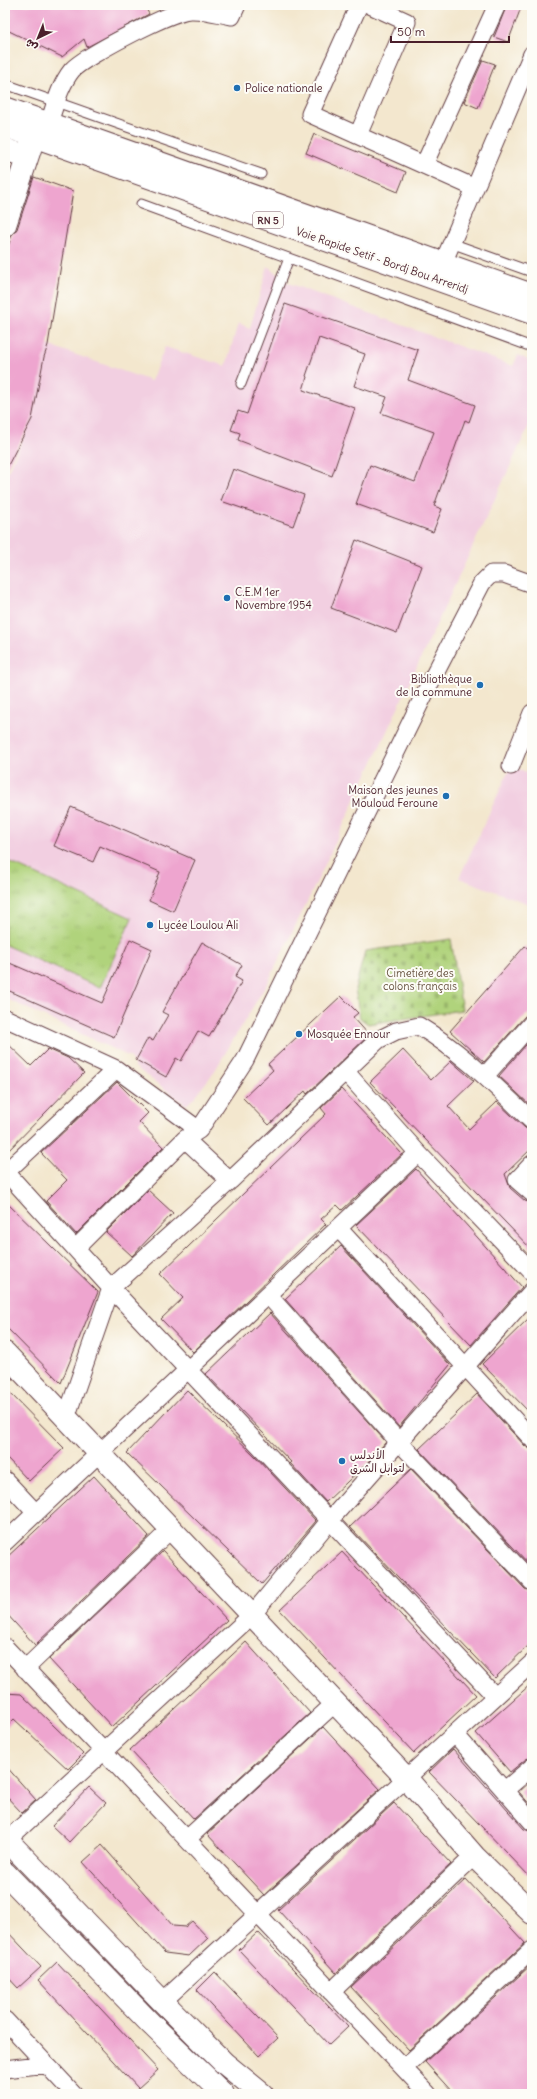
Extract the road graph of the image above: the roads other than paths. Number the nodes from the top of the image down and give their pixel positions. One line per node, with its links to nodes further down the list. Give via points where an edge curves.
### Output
1 (237, 5): 8 (street, via 232,16 191,10 180,11 89,57 72,70)
2 (359, 5): 11 (street, via 310,114)
3 (370, 5): 11 (street, via 407,22)
4 (497, 5): 14 (street)
5 (532, 54): 6 (street)
6 (528, 77): 16 (street)
7 (5, 84): 8 (lane)
8 (56, 101): 12 (street); 15 (lane)
9 (5, 108): 12 (main road, Voie Rapide Setif - Bordj Bou Arreridj / RN 5)
10 (5, 126): 12 (main road, Voie Rapide Setif - Bordj Bou Arreridj / RN 5)
11 (358, 135): 14 (street)
12 (37, 139): 13 (main road); 18 (main road); 21 (main road, Voie Rapide Setif - Bordj Bou Arreridj / RN 5)
13 (5, 149)
14 (424, 165): 16 (street)
15 (262, 174)
16 (475, 188): 19 (street)
17 (141, 204): 20 (lane)
18 (5, 225)
19 (451, 243): 21 (street); 22 (lane)
20 (289, 258): 25 (lane); 26 (lane)
21 (439, 271): 23 (main road, Voie Rapide Setif - Bordj Bou Arreridj / RN 5); 24 (main road, Voie Rapide Setif - Bordj Bou Arreridj / RN 5)
22 (532, 272)
23 (532, 294)
24 (532, 313)
25 (532, 347)
26 (241, 384)
27 (532, 584): 36 (street, via 504,574 491,574 482,583 245,1060)
28 (532, 713): 29 (street)
29 (511, 766)
30 (5, 1018): 32 (street)
31 (532, 1023): 34 (street)
32 (116, 1069): 36 (street); 39 (street)
33 (346, 1072): 34 (street, via 378,1040 396,1031 419,1026 446,1043); 37 (street); 40 (street)
34 (485, 1076): 35 (street)
35 (532, 1121)
36 (192, 1135): 40 (street); 43 (street)
37 (418, 1152): 42 (street); 44 (street)
38 (532, 1164): 41 (street, via 517,1180)
39 (6, 1172): 43 (street)
40 (230, 1181): 45 (street)
41 (532, 1193)
42 (338, 1228): 47 (street); 49 (street)
43 (76, 1248): 45 (street)
44 (532, 1272)
45 (111, 1288): 50 (street); 51 (street)
46 (532, 1291): 49 (street)
47 (268, 1295): 50 (street); 53 (street)
48 (5, 1353): 51 (main road)
49 (465, 1366): 52 (street); 53 (street)
50 (189, 1369): 54 (street); 57 (street)
51 (66, 1418): 54 (main road)
52 (532, 1438)
53 (399, 1442): 57 (street); 60 (street)
54 (100, 1453): 56 (street); 58 (main road)
55 (5, 1480): 56 (street)
56 (36, 1513): 59 (street)
57 (330, 1520): 61 (street); 65 (street)
58 (171, 1529): 61 (main road); 64 (street)
59 (5, 1542)
60 (532, 1582)
61 (252, 1615): 66 (main road); 68 (street)
62 (5, 1647): 64 (street)
63 (532, 1663): 65 (street)
64 (25, 1669): 68 (street)
65 (495, 1696): 67 (street)
66 (335, 1703): 70 (main road); 73 (street)
67 (455, 1734): 70 (street); 71 (street)
68 (104, 1752): 73 (street); 74 (street)
69 (532, 1767): 71 (street)
70 (406, 1778): 75 (main road); 78 (street)
71 (504, 1790): 72 (street)
72 (532, 1822)
73 (186, 1839): 78 (street)
74 (6, 1840): 81 (main road)
75 (474, 1856): 77 (main road); 80 (street)
76 (5, 1873): 87 (main road, via 149,2022)
77 (532, 1913)
78 (258, 1914): 80 (street); 81 (street)
79 (532, 1950): 84 (street)
80 (331, 1992): 84 (street)
81 (163, 2002): 88 (main road, via 224,2063)
82 (5, 2020): 83 (street)
83 (46, 2064): 85 (street); 86 (street)
84 (404, 2068): 89 (street)
85 (5, 2069)
86 (74, 2094)
87 (223, 2094)
88 (262, 2094)
89 (428, 2094)

